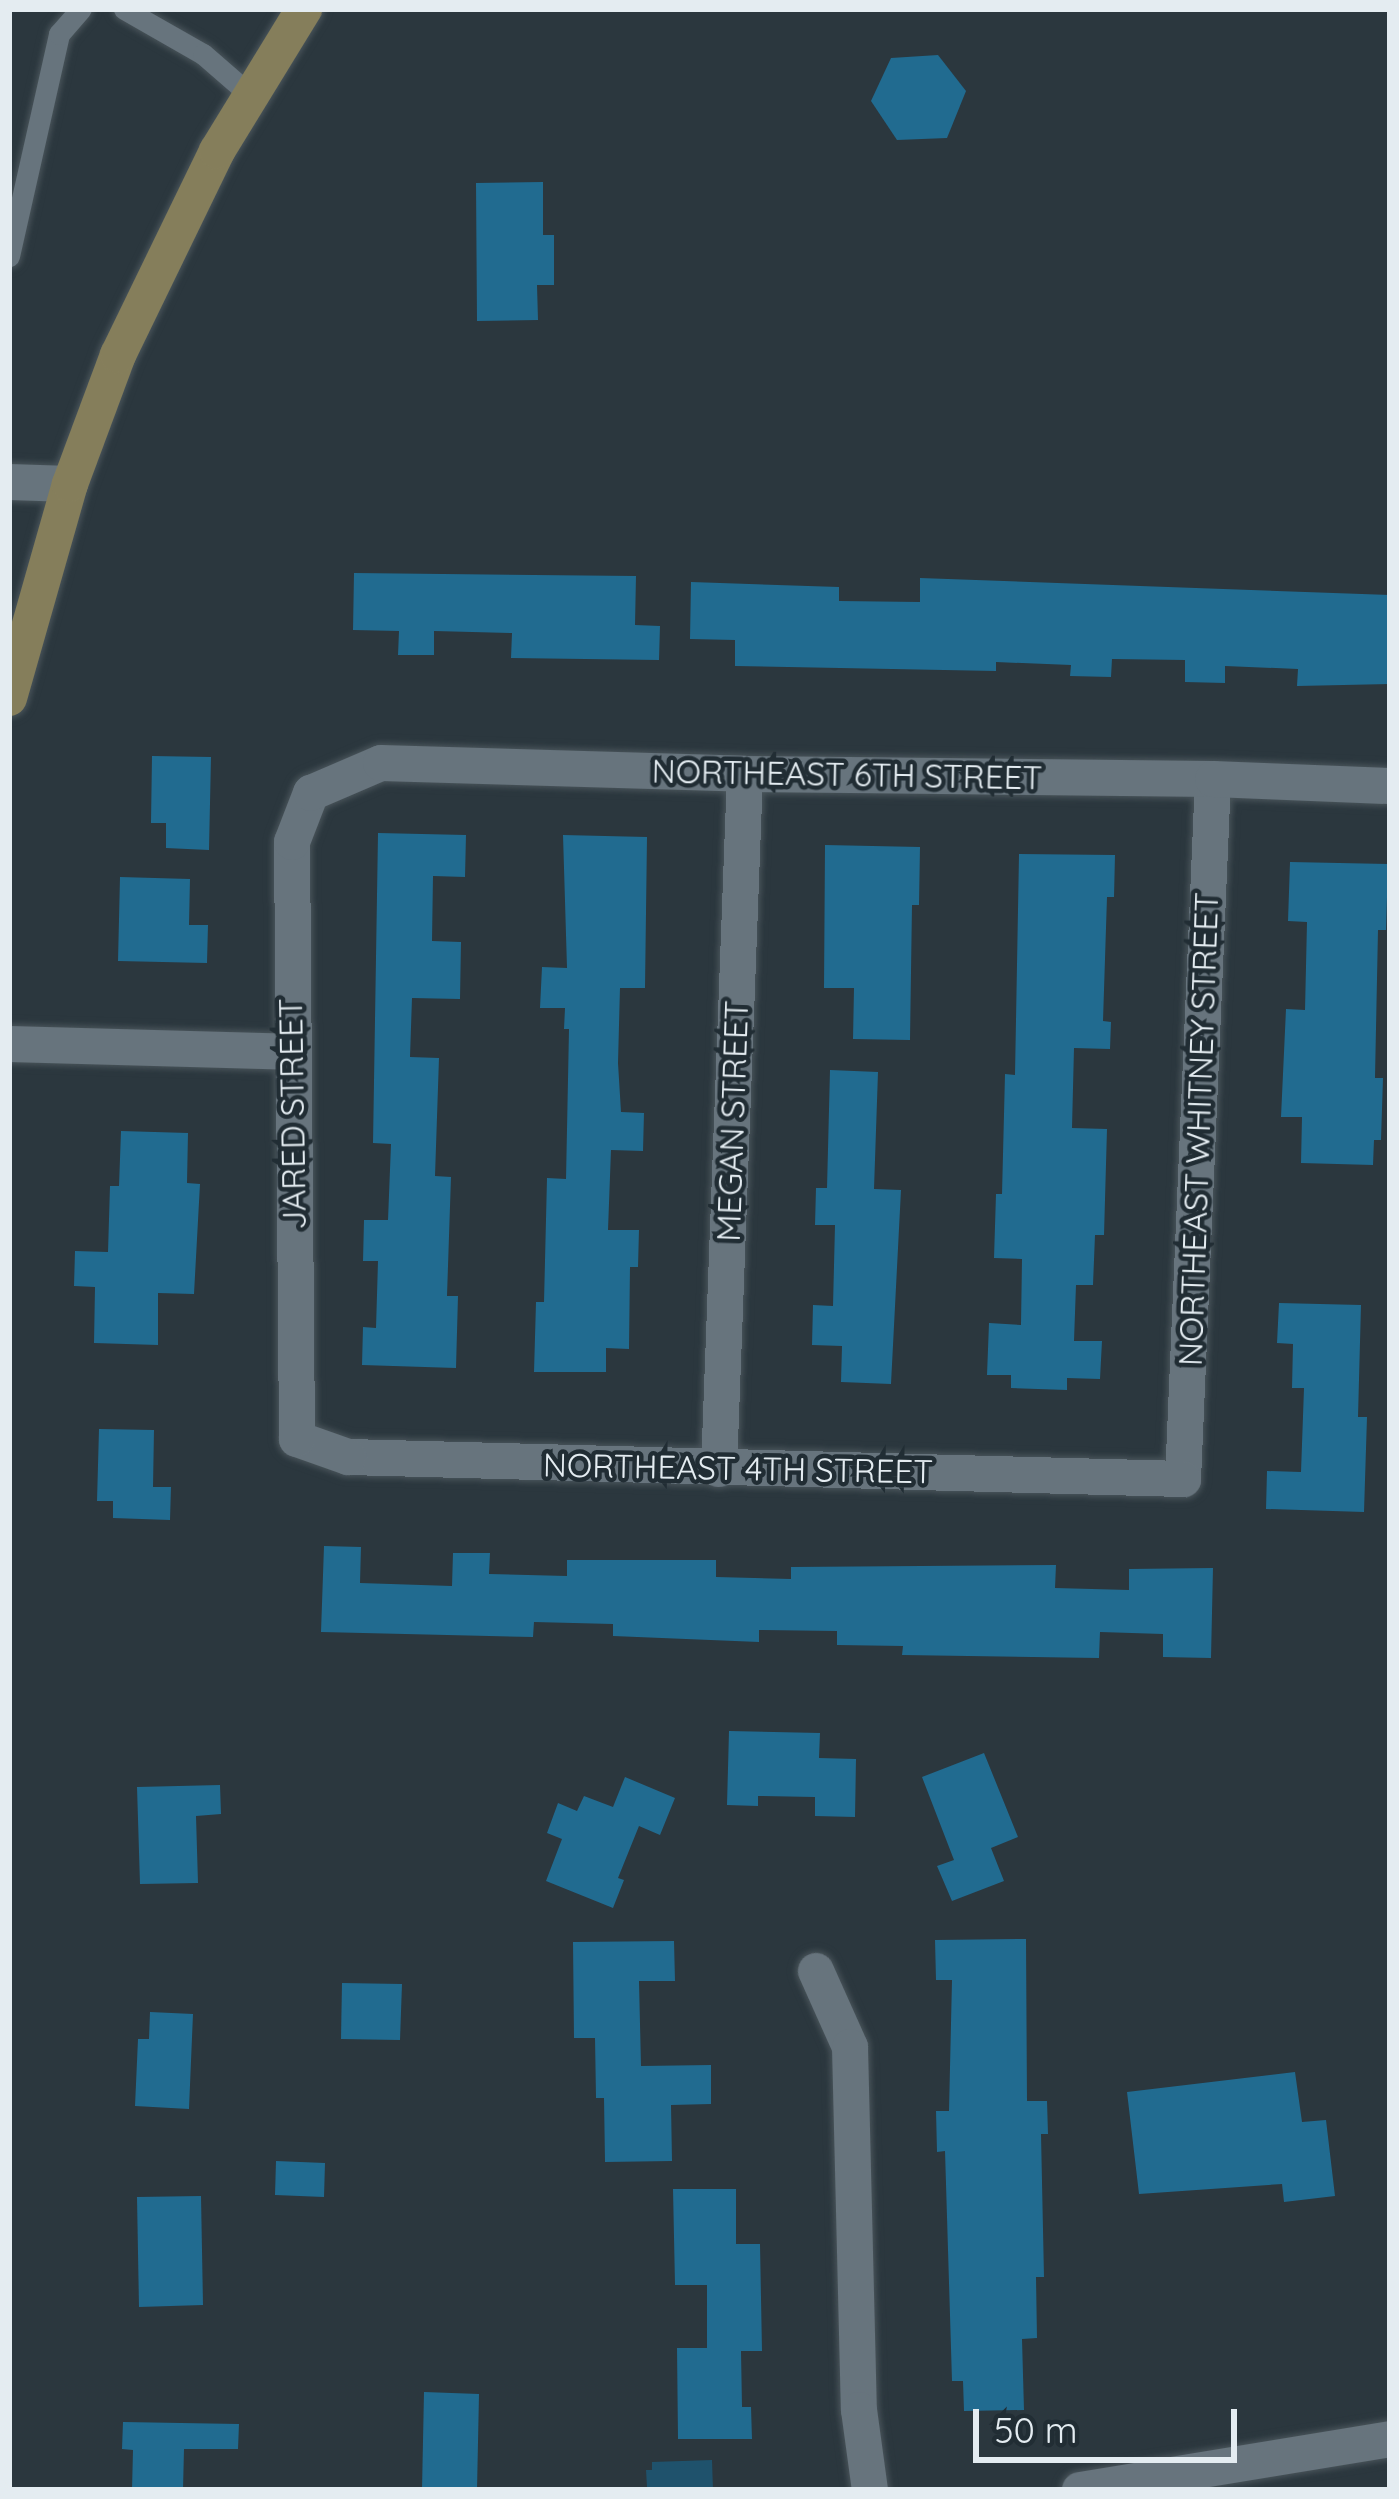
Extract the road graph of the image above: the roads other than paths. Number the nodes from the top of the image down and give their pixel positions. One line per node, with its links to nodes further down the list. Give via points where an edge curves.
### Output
1 (81, 9): 5 (lane, via 59,34)
2 (124, 9): 4 (lane, via 203,54)
3 (304, 9): 4 (main road)
4 (249, 94): 7 (main road, via 118,355)
5 (9, 256)
6 (9, 482): 7 (street)
7 (70, 484): 8 (main road)
8 (9, 698)
9 (745, 774): 10 (street, NORTHEAST 6TH STREET); 12 (street, NORTHEAST 6TH STREET, via 381,763); 16 (street, MEGAN STREET)
10 (1213, 779): 11 (street, NORTHEAST 6TH STREET); 17 (street, NORTHEAST WHITNEY STREET)
11 (1390, 786)
12 (311, 793): 14 (street, JARED STREET, via 292,842)
13 (9, 1044): 14 (street)
14 (290, 1052): 15 (street, JARED STREET)
15 (297, 1438): 16 (street, NORTHEAST 4TH STREET, via 347,1457)
16 (719, 1469): 17 (street, NORTHEAST 4TH STREET)
17 (1183, 1478)
18 (816, 1971): 21 (street, via 850,2047 859,2410)
19 (1390, 2439): 20 (street)
20 (1178, 2483): 22 (street)
21 (870, 2490)
22 (1080, 2490)

